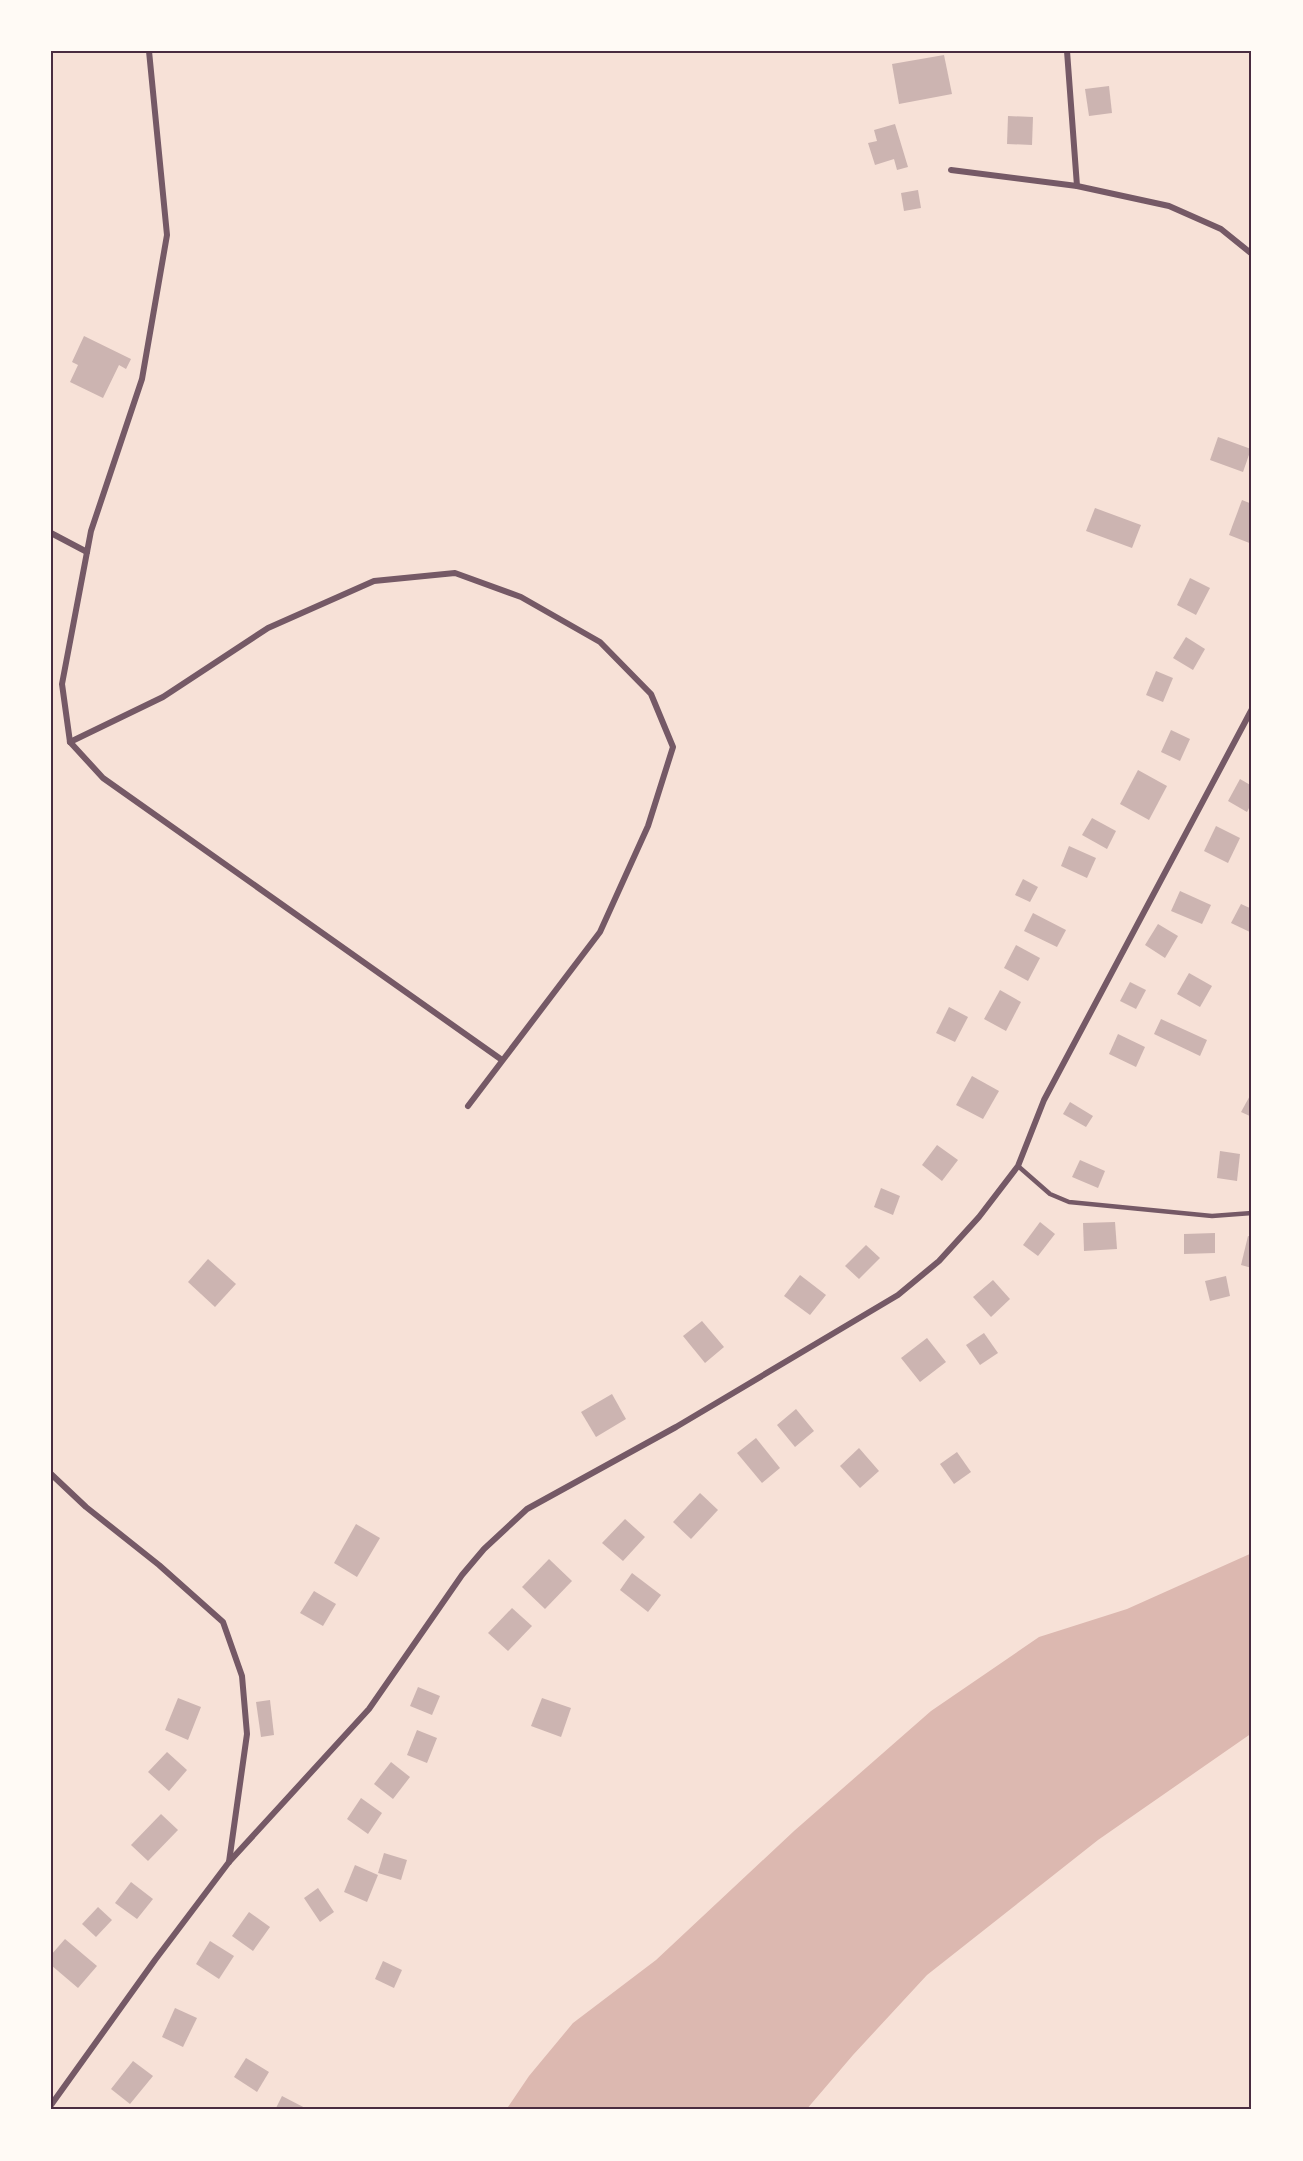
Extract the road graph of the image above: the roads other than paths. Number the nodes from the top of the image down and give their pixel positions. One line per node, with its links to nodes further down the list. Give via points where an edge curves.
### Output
1 (149, 51): 7 (street, via 167,235 142,379)
2 (1067, 51): 4 (street)
3 (951, 170): 4 (street)
4 (1077, 186): 5 (street, via 1169,206 1221,229)
5 (1252, 254)
6 (51, 533): 7 (street)
7 (87, 552): 9 (street, via 62,684)
8 (1252, 709): 12 (street, via 1044,1100)
9 (70, 742): 10 (street, via 103,778); 10 (street, via 163,697 268,628 374,581 455,573 521,597 600,642 651,694 673,747 648,826 600,932)
10 (502, 1060): 11 (street)
11 (468, 1107)
12 (1018, 1166): 13 (lane, via 1050,1194 1069,1202 1212,1216); 15 (street, via 939,1262 898,1295 676,1427 526,1509 462,1575 369,1709)
13 (1252, 1213)
14 (51, 1474): 15 (street, via 223,1622 242,1676 247,1734)
15 (229, 1862): 16 (street)
16 (51, 2105)

